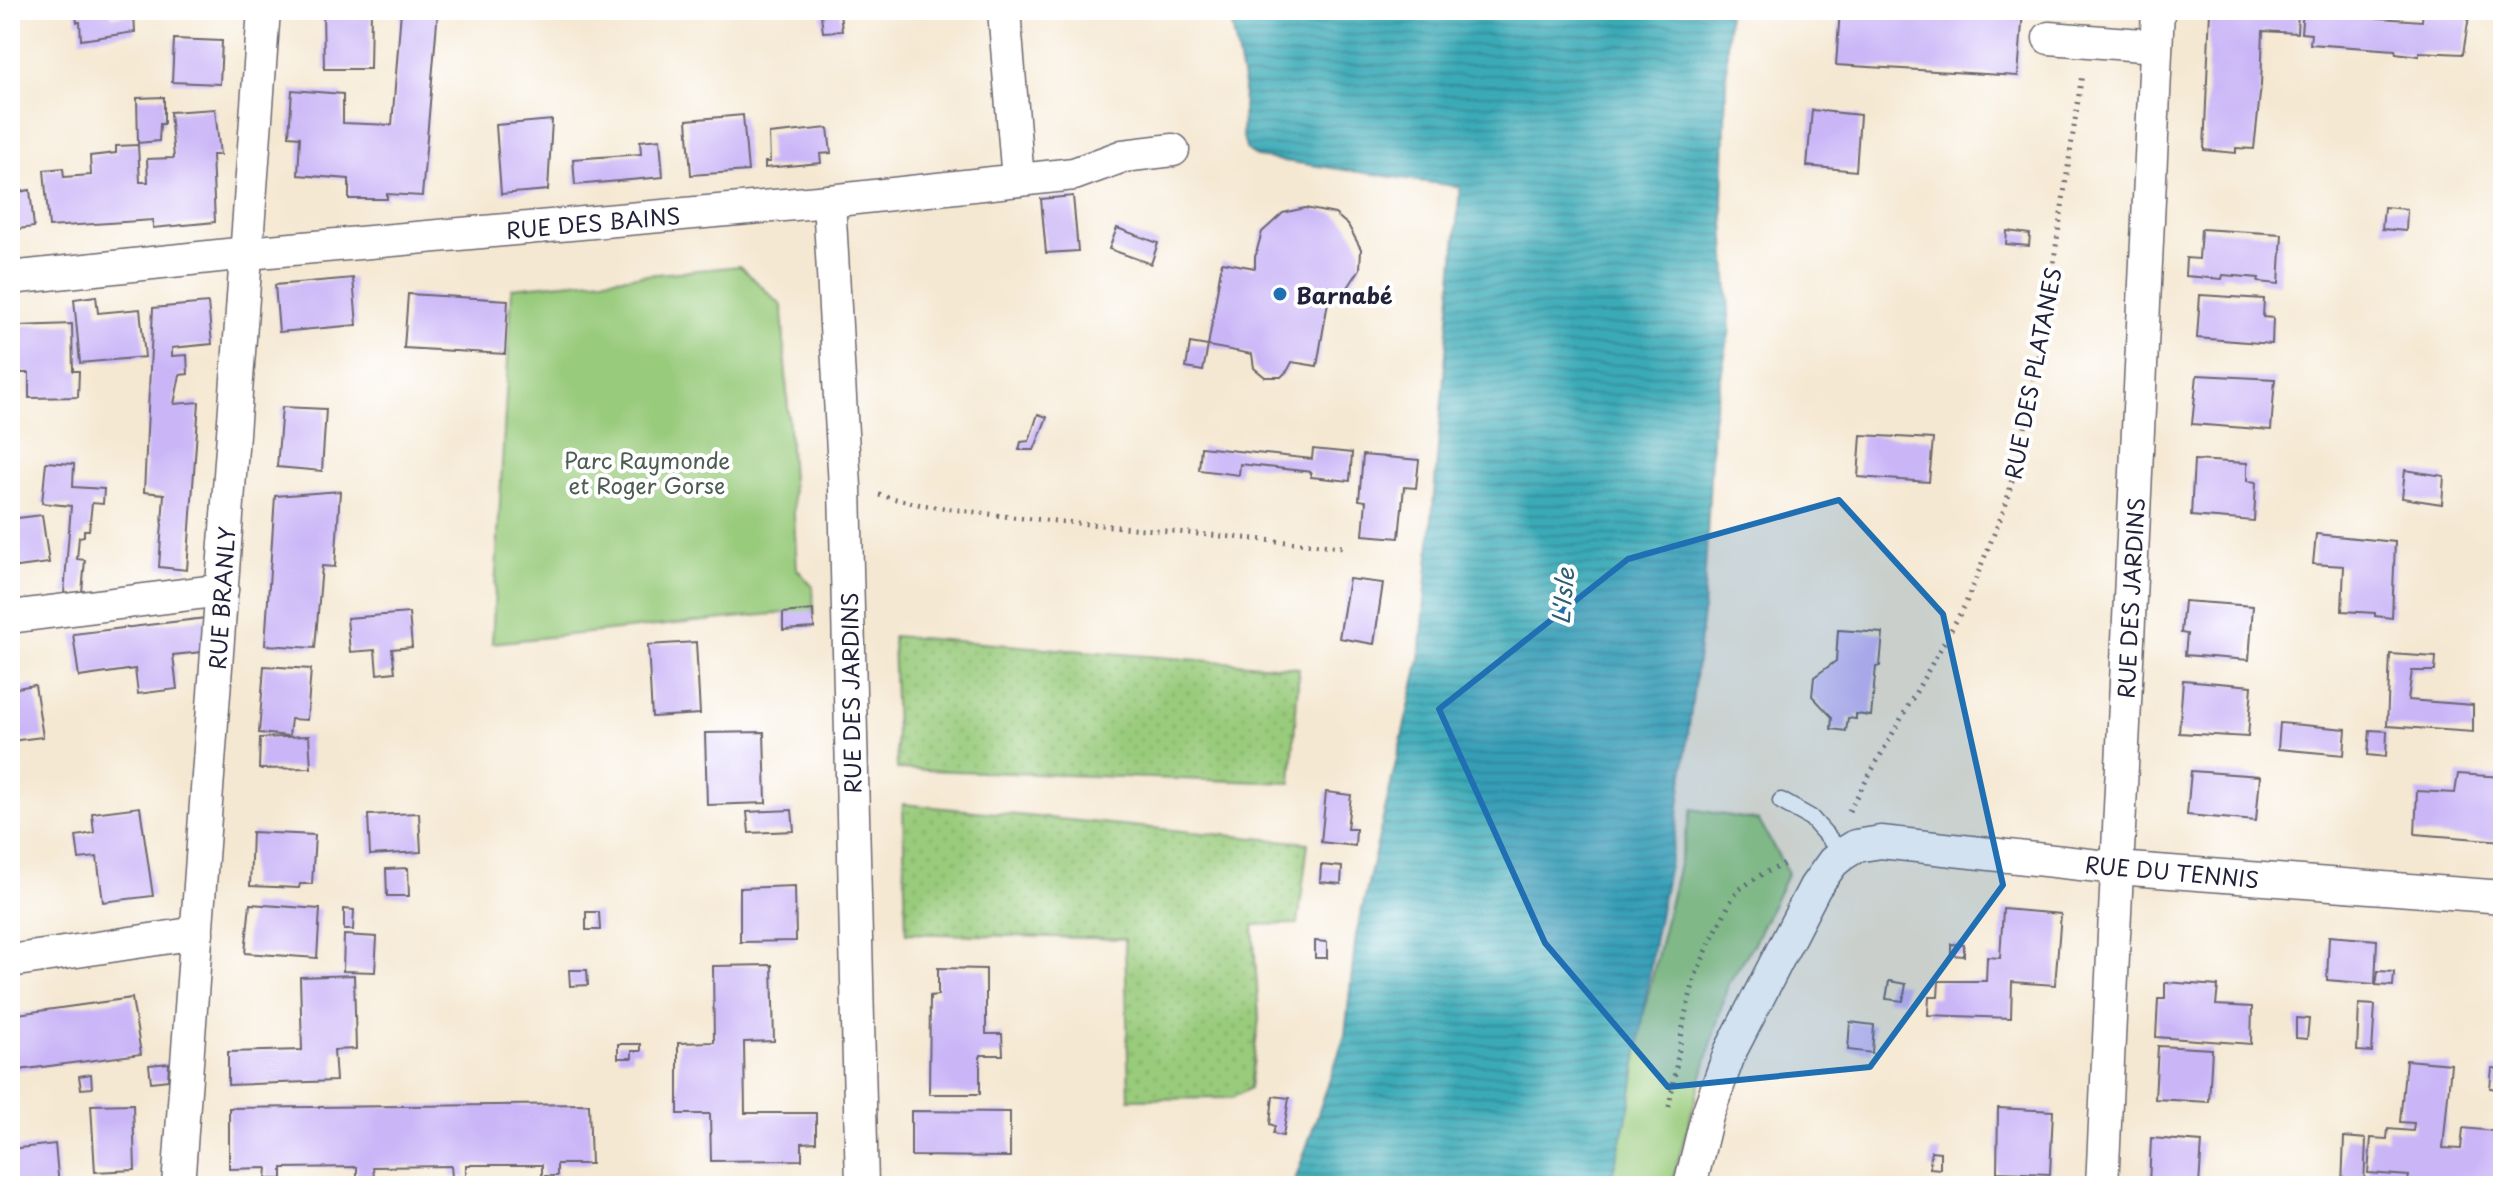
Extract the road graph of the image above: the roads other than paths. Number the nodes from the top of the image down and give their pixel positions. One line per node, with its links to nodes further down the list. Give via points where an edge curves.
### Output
1 (264, 10): 9 (street, RUE BRANLY)
2 (1004, 10): 7 (street)
3 (2158, 10): 5 (street, RUE DES JARDINS)
4 (2049, 38): 5 (street)
5 (2156, 46): 15 (street, RUE DES JARDINS)
6 (1173, 150): 7 (street, RUE DES BAINS, via 1123,156 1074,174)
7 (1018, 180): 8 (street, RUE DES BAINS)
8 (829, 201): 9 (street, RUE DES BAINS); 20 (street, RUE DES JARDINS, via 845,487)
9 (247, 253): 10 (street, RUE DES BAINS); 11 (street, RUE BRANLY)
10 (10, 278)
11 (222, 590): 12 (street); 17 (street, RUE BRANLY)
12 (10, 617)
13 (1781, 801): 14 (lane, via 1811,818)
14 (1835, 845): 15 (street, RUE DU TENNIS, via 1881,842); 21 (street, via 1833,862 1730,1052)
15 (2117, 868): 16 (street, RUE DU TENNIS); 22 (street, RUE DES JARDINS)
16 (2503, 897)
17 (197, 933): 18 (street); 19 (street, RUE BRANLY)
18 (10, 961)
19 (178, 1186)
20 (862, 1186)
21 (1690, 1186)
22 (2102, 1186)

